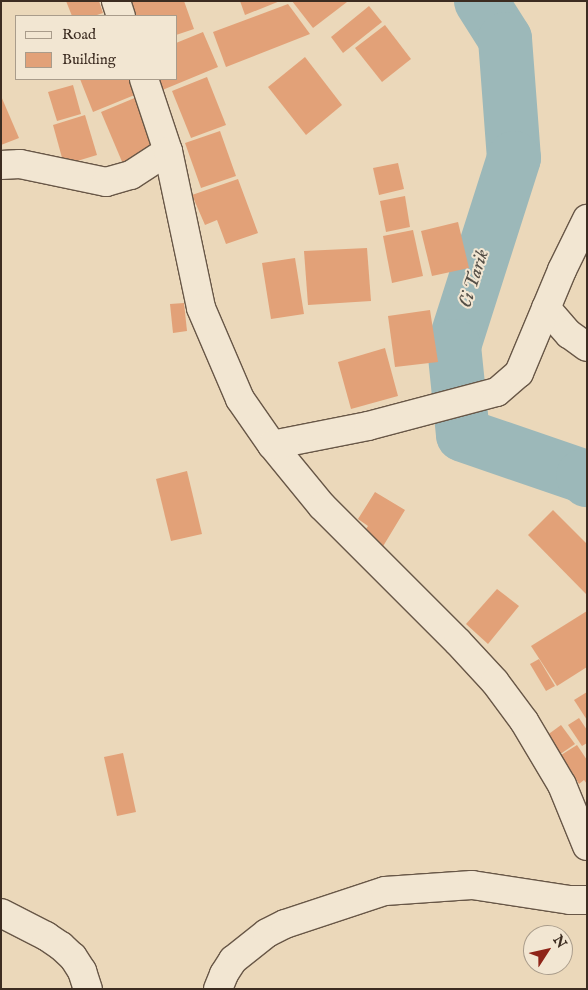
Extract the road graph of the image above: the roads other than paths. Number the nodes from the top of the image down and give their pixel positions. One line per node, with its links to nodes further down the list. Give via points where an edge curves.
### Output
1 (116, 1): 2 (street)
2 (122, 15)
3 (144, 80): 4 (street)
4 (168, 151): 5 (street, via 131,175 106,182 20,164); 9 (street, via 201,308 240,399)
5 (1, 165)
6 (587, 219): 7 (street)
7 (546, 308): 8 (street, via 569,334); 9 (street, via 519,373 497,392 435,410)
8 (587, 347)
9 (272, 445): 10 (street, via 322,506 495,682 524,721 562,784)
10 (587, 846)
11 (587, 900): 14 (street, via 472,885 385,892 285,924 267,933 233,960)
12 (1, 913): 13 (street, via 61,946 77,964)
13 (88, 989)
14 (218, 989)

